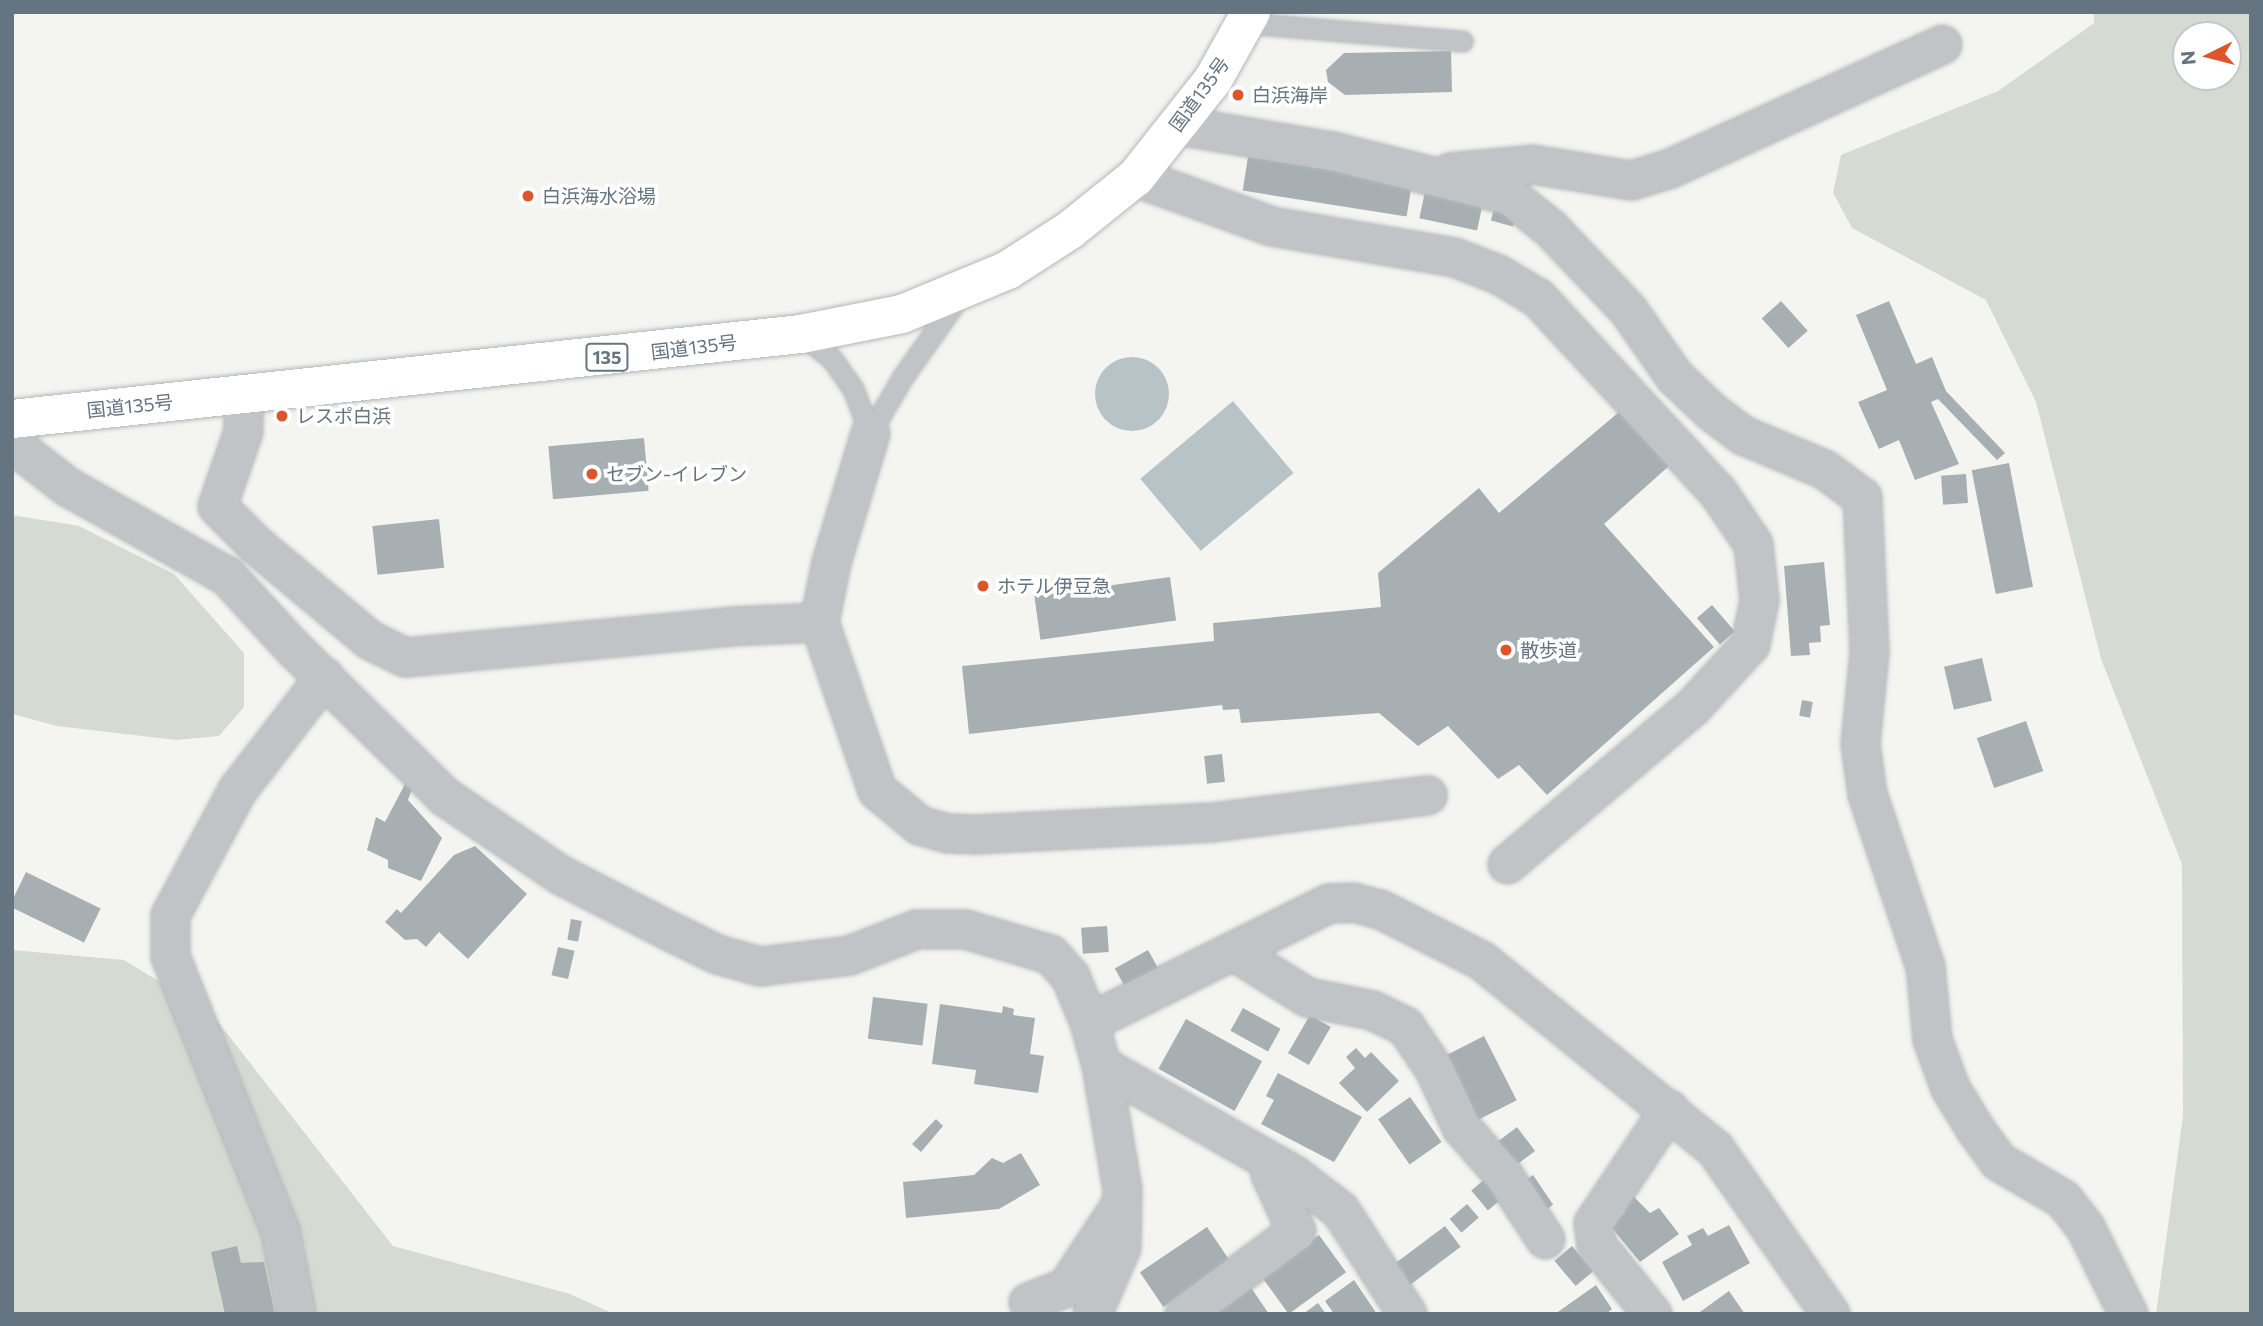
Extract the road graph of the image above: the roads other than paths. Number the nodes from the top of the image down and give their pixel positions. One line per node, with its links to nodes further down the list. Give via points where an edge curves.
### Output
1 (1249, 18): 2 (lane); 4 (highway, 国道135号 / 135, via 1213,80)
2 (1462, 41)
3 (1942, 44): 5 (street, via 1668,169 1631,180 1532,164 1469,167)
4 (1177, 125): 5 (street, via 1332,151); 6 (highway, 国道135号 / 135)
5 (1433, 175): 31 (street, via 1509,195 1526,207 1628,310 1674,376 1712,412 1743,435 1824,468 1862,497 1869,652 1860,744 1867,794 1925,966 1932,1039 1950,1088 1975,1129 1998,1161 2063,1199 2085,1227)
6 (1136, 177): 7 (highway, 国道135号 / 135, via 1070,230 1008,270); 16 (street, via 1271,226 1454,257 1498,274 1538,298 1717,491 1753,544 1759,600 1750,644 1693,706)
7 (964, 290): 8 (highway, 国道135号 / 135, via 902,314); 11 (lane)
8 (801, 334): 9 (highway, 国道135号 / 135); 11 (lane, via 832,359 853,389)
9 (244, 394): 10 (highway, 国道135号 / 135); 13 (street, via 243,431 216,506 370,640 405,657 730,626)
10 (12, 419)
11 (870, 433): 13 (street, via 831,562)
12 (12, 438): 14 (street, via 68,487 227,576)
13 (819, 622): 15 (street, via 877,790 919,825 947,833 1212,822)
14 (324, 677): 18 (street, via 444,796 502,838 559,874 718,954 760,967 809,963 849,955 916,929 965,929 1050,954 1070,976); 25 (street, via 237,790 170,915 170,956 280,1231)
15 (1427, 795)
16 (1507, 864)
17 (1235, 952): 18 (street, via 1220,955); 20 (street, via 1329,903 1353,902 1380,909 1481,960); 23 (street, via 1307,997 1372,1010 1405,1027 1434,1069 1461,1128 1504,1176)
18 (1089, 1022): 19 (street)
19 (1101, 1065): 21 (street); 22 (street)
20 (1669, 1109): 29 (street, via 1592,1223 1596,1244); 30 (street, via 1715,1149)
21 (1268, 1161): 27 (street, via 1296,1231); 28 (street, via 1340,1210)
22 (1121, 1203): 24 (street, via 1066,1287); 26 (street, via 1121,1247)
23 (1545, 1239)
24 (1028, 1302)
25 (296, 1314)
26 (1092, 1314)
27 (1184, 1314)
28 (1406, 1314)
29 (1652, 1314)
30 (1830, 1314)
31 (2128, 1314)

